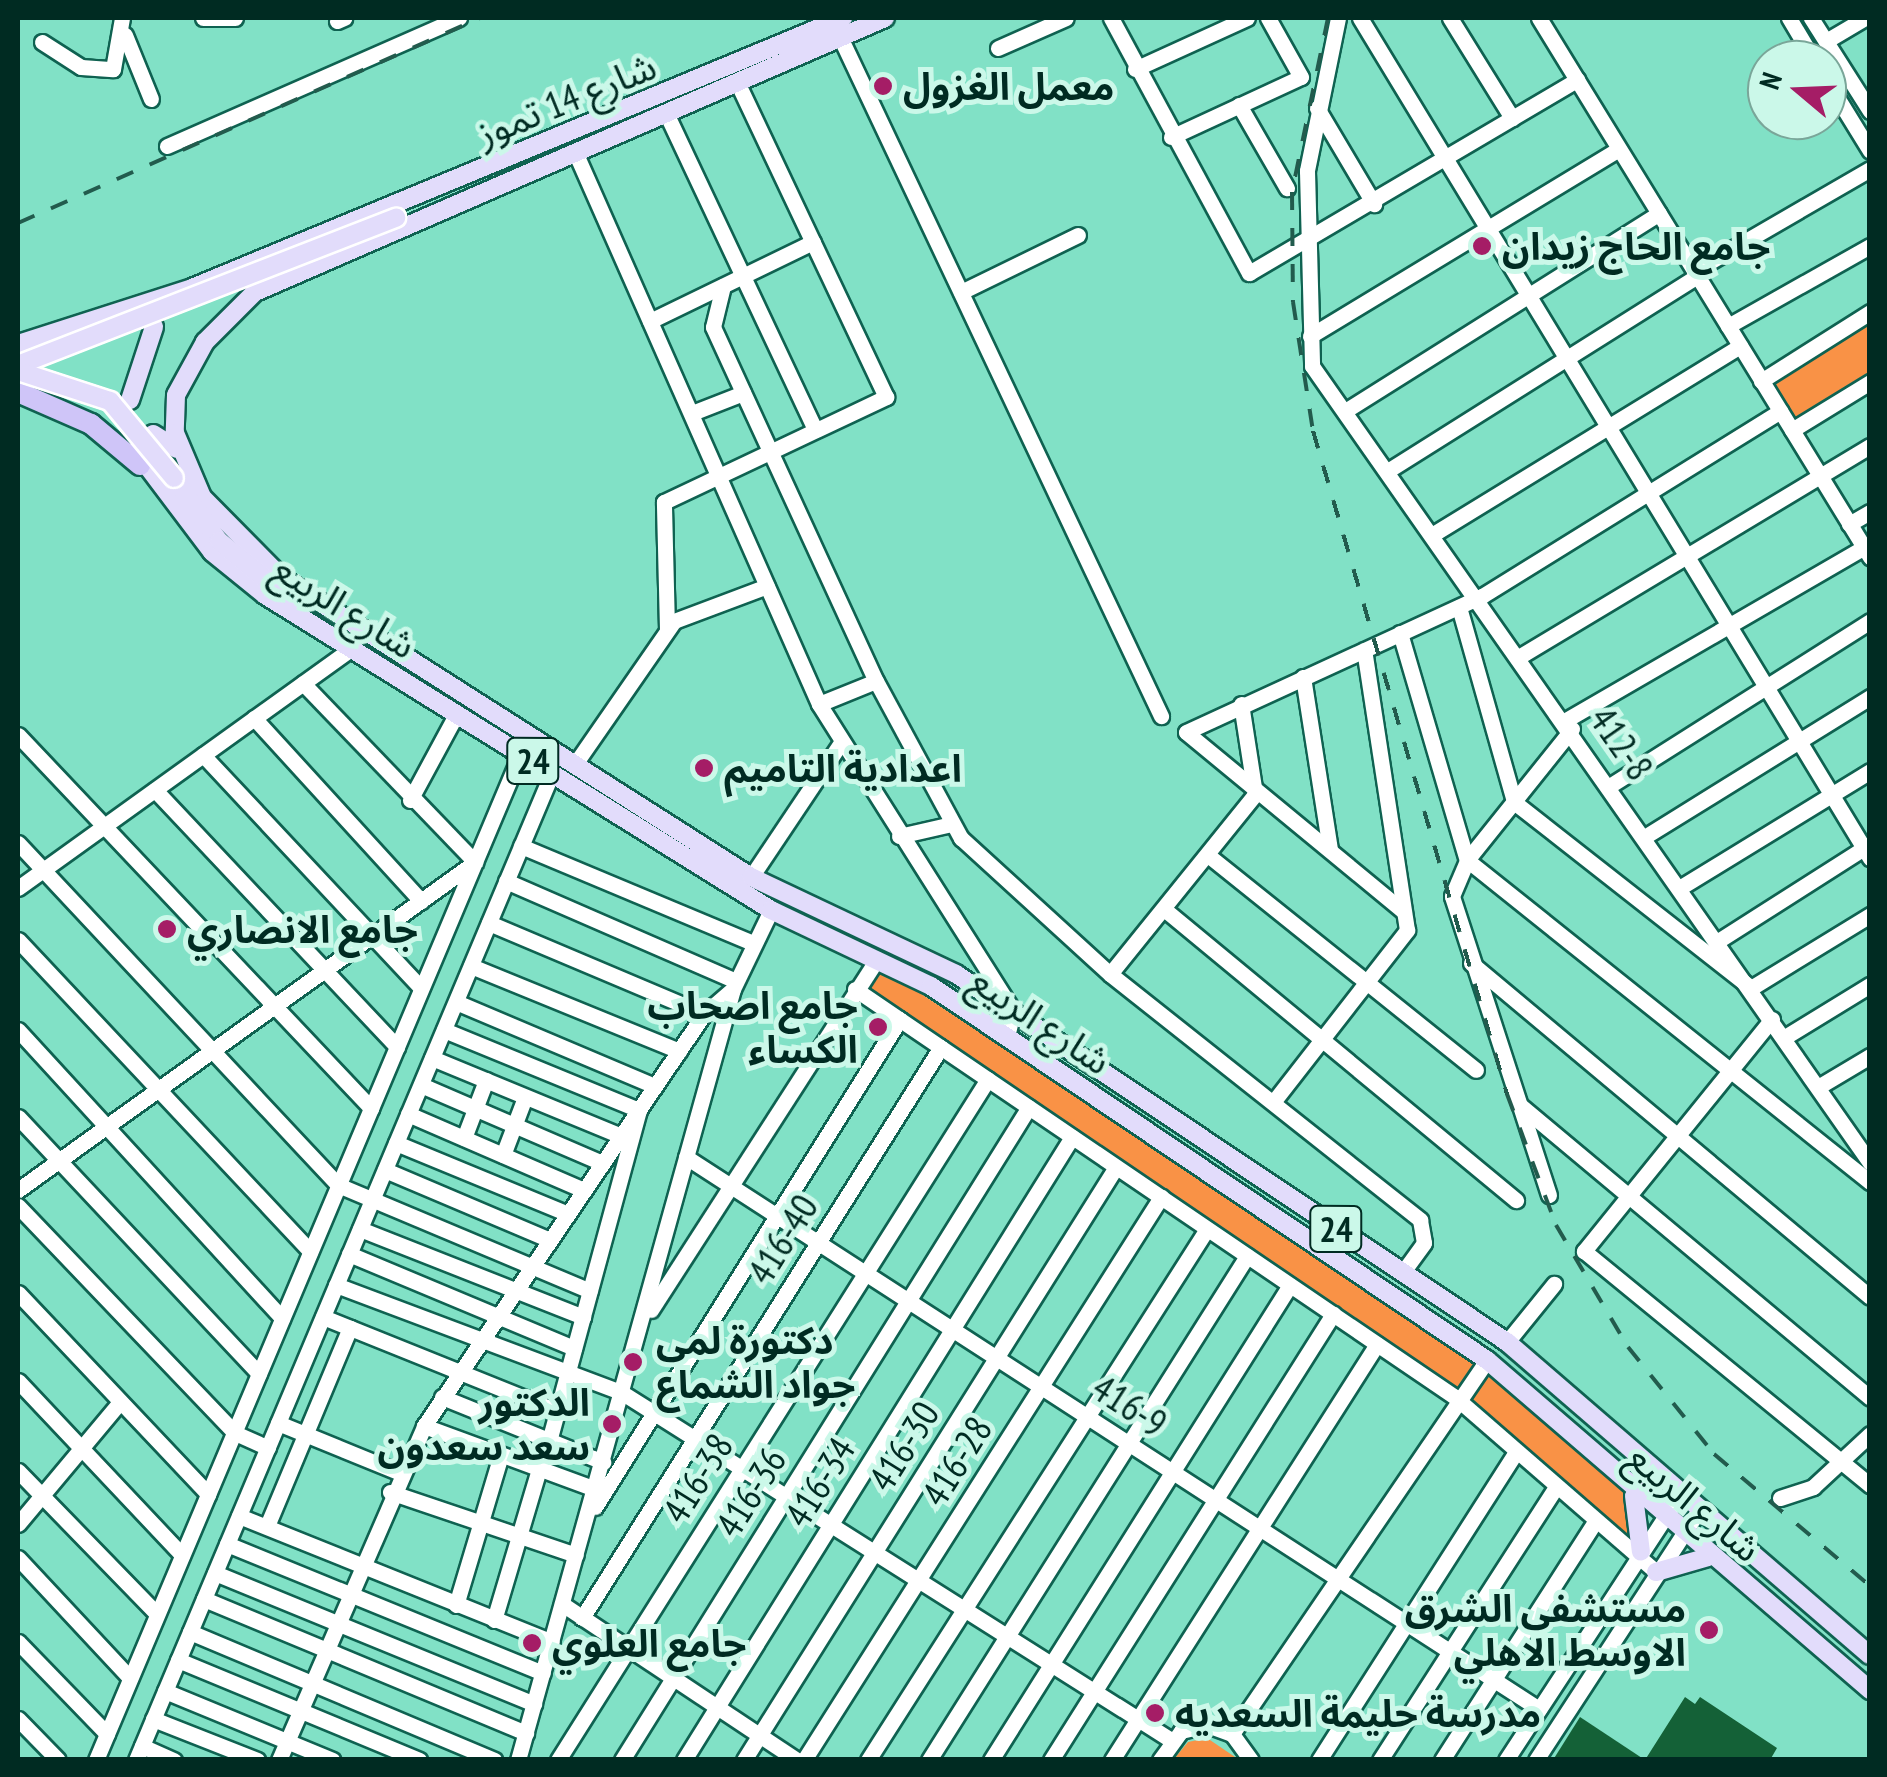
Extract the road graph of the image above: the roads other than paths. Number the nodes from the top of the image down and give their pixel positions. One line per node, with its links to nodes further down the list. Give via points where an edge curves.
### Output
1 (122, 18): 17 (street)
2 (203, 18): 3 (street)
3 (235, 18)
4 (459, 18): 37 (street)
5 (843, 18): 48 (main road, شارع 14 تموز)
6 (885, 18): 18 (main road, شارع 14 تموز)
7 (1066, 18): 22 (street)
8 (1111, 18): 23 (street)
9 (1247, 18): 23 (street)
10 (1268, 18): 29 (street, via 1300,76)
11 (1338, 18): 30 (street)
12 (1360, 18): 41 (street)
13 (1450, 18): 34 (street)
14 (1538, 18): 25 (street)
15 (1789, 18): 19 (street)
16 (1865, 18): 20 (street)
17 (125, 35): 21 (street, via 113,70 100,73); 28 (street)
18 (840, 39): 26 (main road, شارع 14 تموز); 57 (street)
19 (1802, 40)
20 (1842, 40)
21 (42, 42)
22 (998, 48)
23 (1135, 69): 36 (street)
24 (1847, 72): 27 (street)
25 (1577, 80): 34 (street); 38 (street)
26 (738, 84): 33 (main road, شارع 14 تموز); 49 (street)
27 (1864, 90): 31 (street)
28 (152, 99)
29 (1239, 105): 36 (street); 43 (street)
30 (1316, 108): 44 (street); 50 (street)
31 (1870, 111)
32 (1847, 114): 39 (street)
33 (666, 115): 35 (main road, شارع 14 تموز); 54 (street)
34 (1512, 118): 41 (street)
35 (646, 123): 40 (main road, شارع 14 تموز); 68 (main road, bridge, via 586,134 396,218)
36 (1171, 137): 50 (street, via 1250,273)
37 (167, 146)
38 (1619, 149): 45 (street); 46 (street)
39 (1870, 152)
40 (576, 154): 52 (main road, شارع 14 تموز); 61 (street)
41 (1444, 163): 44 (street); 46 (street)
42 (1870, 169): 53 (street)
43 (1287, 188)
44 (1374, 204): 50 (street)
45 (1659, 214): 53 (street); 58 (street)
46 (1484, 229): 58 (street); 64 (street)
47 (1078, 235): 57 (street)
48 (312, 238): 52 (main road); 56 (main road, شارع 14 تموز)
49 (814, 242): 54 (street); 78 (street, via 886,397)
50 (1308, 243): 64 (street)
51 (1870, 246): 62 (street)
52 (322, 261): 83 (main road, شارع 14 تموز, via 269,284 215,328 180,383 174,420)
53 (1695, 273): 62 (street); 67 (street)
54 (743, 276): 55 (street); 78 (street)
55 (722, 286): 61 (street); 72 (street, via 714,327)
56 (192, 288): 59 (main road); 65 (main road, via 69,334)
57 (961, 292): 111 (street)
58 (1526, 297): 67 (street); 74 (street)
59 (172, 302)
60 (1870, 312): 69 (street)
61 (650, 320): 75 (street)
62 (1728, 326): 66 (street)
63 (154, 327): 73 (main road)
64 (1310, 336): 74 (street, 412-8, via 1312,366)
65 (18, 344)
66 (1740, 346): 69 (street); 77 (street)
67 (1564, 359): 77 (street); 84 (street)
68 (18, 368): 110 (main road, bridge, via 110,401 237,559 408,670)
69 (1762, 381): 76 (street)
70 (1870, 382): 79 (street)
71 (18, 392): 80 (highway)
72 (743, 393): 75 (street); 82 (street)
73 (130, 400)
74 (1345, 411): 84 (street, 412-8)
75 (692, 412): 85 (street)
76 (1780, 412): 79 (street); 87 (street)
77 (1605, 427): 87 (street); 90 (street)
78 (814, 430): 82 (street)
79 (1792, 430): 86 (street)
80 (140, 444): 83 (main road); 100 (main road, شارع الربيع / 24, via 232,570)
81 (1870, 446): 86 (street)
82 (770, 451): 85 (street); 104 (street)
83 (183, 457): 119 (main road, شارع الربيع / 24, via 211,510 262,563)
84 (1389, 470): 90 (street, 412-8)
85 (720, 476): 93 (street); 98 (street, via 658,510)
86 (1821, 478): 89 (street); 92 (street)
87 (1646, 494): 92 (street); 94 (street)
88 (1870, 512): 89 (street)
89 (1849, 524): 91 (street)
90 (1435, 533): 94 (street, 412-8)
91 (1867, 552): 97 (street)
92 (1686, 558): 97 (street); 102 (street)
93 (767, 586): 98 (street); 108 (street)
94 (1482, 596): 95 (street); 102 (street, 412-8)
95 (1460, 607): 99 (street); 127 (street)
96 (1870, 621): 106 (street)
97 (1728, 627): 106 (street); 113 (street)
98 (667, 629): 119 (street)
99 (1400, 633): 101 (street); 137 (street)
100 (350, 649): 105 (street); 110 (main road, شارع الربيع / 24)
101 (1364, 650): 103 (street); 147 (street)
102 (1522, 655): 113 (street, 412-8)
103 (1303, 677): 109 (street); 134 (street)
104 (876, 681): 108 (street); 128 (street)
105 (303, 683): 112 (street); 126 (street)
106 (1765, 688): 115 (street); 122 (street)
107 (1870, 697): 115 (street)
108 (818, 704): 116 (street)
109 (1241, 704): 124 (street); 124 (street, via 1186,732)
110 (450, 709): 117 (main road, شارع الربيع / 24); 126 (street)
111 (1161, 716)
112 (254, 718): 118 (street); 144 (street)
113 (1570, 724): 122 (street, 412-8); 127 (street)
114 (18, 735): 129 (street)
115 (1797, 740): 125 (street); 131 (street)
116 (840, 744): 130 (street); 140 (street)
117 (521, 753): 121 (main road, شارع الربيع / 24); 138 (street)
118 (204, 754): 123 (street); 150 (street)
119 (576, 764): 140 (main road, شارع الربيع / 24)
120 (1870, 772): 125 (street)
121 (552, 773): 133 (street); 146 (main road, شارع الربيع / 24)
122 (1611, 785): 131 (street, 412-8)
123 (155, 790): 129 (street); 157 (street)
124 (1255, 794): 134 (street); 136 (street)
125 (1831, 796): 135 (street); 142 (street)
126 (410, 800): 138 (street)
127 (1514, 802): 137 (street); 164 (street)
128 (952, 824): 130 (street); 158 (street)
129 (104, 826): 139 (street); 166 (street)
130 (899, 836): 167 (street)
131 (1646, 836): 142 (street, 412-8)
132 (18, 843): 139 (street)
133 (522, 846): 141 (street); 153 (street)
134 (1330, 849): 147 (street)
135 (1868, 850): 152 (street)
136 (1209, 856): 145 (street); 159 (street)
137 (1467, 860): 155 (street, via 1452,896); 183 (street)
138 (474, 862): 144 (street); 162 (street)
139 (43, 870): 143 (street); 178 (street)
140 (751, 878): 167 (main road, شارع الربيع / 24, via 956,974)
141 (506, 882): 149 (street); 160 (street)
142 (1681, 886): 152 (street, 412-8)
143 (18, 888)
144 (421, 901): 150 (street)
145 (1164, 908): 158 (street); 175 (street)
146 (771, 910): 153 (street); 154 (main road, شارع الربيع / 24)
147 (1404, 911): 159 (street, via 1402,946)
148 (1870, 915): 164 (street)
149 (489, 923): 156 (street); 168 (street)
150 (375, 934): 157 (street); 162 (street)
151 (18, 940): 189 (street)
152 (1718, 941): 164 (street, 412-8)
153 (751, 942): 160 (street)
154 (877, 959): 163 (street); 174 (main road, شارع الربيع / 24)
155 (1471, 963): 192 (street); 202 (street)
156 (471, 966): 165 (street); 179 (street)
157 (322, 972): 166 (street); 176 (street)
158 (1110, 974): 191 (street)
159 (1368, 984): 175 (street); 182 (street)
160 (734, 985): 168 (street); 209 (street)
161 (1870, 985): 173 (street)
162 (422, 988): 176 (street)
163 (855, 988): 170 (street); 217 (street)
164 (1751, 988): 169 (street, 412-8)
165 (456, 1002): 172 (street); 187 (street)
166 (274, 1006): 178 (street); 194 (street)
167 (1013, 1011): 174 (street); 237 (main road, شارع الربيع / 24)
168 (704, 1014): 179 (street)
169 (1772, 1018): 173 (street, 412-8); 183 (street)
170 (900, 1019): 177 (street); 227 (street)
171 (18, 1030): 200 (street)
172 (444, 1030): 181 (street); 196 (street)
173 (1784, 1037): 188 (street, 412-8)
174 (1007, 1038): 259 (main road, شارع الربيع / 24)
175 (1321, 1041): 191 (street); 224 (street)
176 (396, 1047): 194 (street)
177 (942, 1048): 184 (street); 231 (street, 416-40)
178 (211, 1050): 189 (street); 216 (street)
179 (679, 1050): 187 (street)
180 (1870, 1056): 188 (street)
181 (432, 1058): 185 (street); 186 (street)
182 (1476, 1070)
183 (1725, 1074): 202 (street); 215 (street)
184 (988, 1079): 193 (street); 236 (street, 416-38)
185 (486, 1080): 190 (street); 195 (street)
186 (421, 1085): 195 (street); 197 (street)
187 (655, 1086): 196 (street)
188 (1818, 1087): 205 (street, 412-8)
189 (158, 1088): 200 (street); 232 (street)
190 (525, 1097): 199 (street); 203 (street)
191 (1274, 1100): 237 (street, via 1420,1220 1424,1243)
192 (1521, 1106): 220 (street); 221 (street)
193 (1029, 1107): 204 (street); 245 (street, 416-36)
194 (371, 1108): 216 (street)
195 (474, 1108): 199 (street); 206 (street)
196 (639, 1110): 203 (street); 241 (street)
197 (408, 1114): 206 (street); 207 (street)
198 (18, 1117): 210 (street)
199 (515, 1125): 208 (street); 211 (street)
200 (106, 1126): 210 (street); 250 (street)
201 (1870, 1128): 205 (street)
202 (1676, 1135): 221 (street); 244 (street)
203 (620, 1136): 211 (street)
204 (1072, 1136): 213 (street); 253 (street, 416-34)
205 (1853, 1137): 212 (street, 412-8)
206 (464, 1138): 208 (street)
207 (396, 1143): 214 (street); 226 (street)
208 (503, 1155): 219 (street)
209 (686, 1157): 217 (street, 416-9); 251 (street)
210 (58, 1161): 218 (street); 260 (street)
211 (602, 1163): 219 (street)
212 (1870, 1163)
213 (1116, 1166): 222 (street); 258 (street, 416-30)
214 (385, 1170): 223 (street); 230 (street)
215 (1870, 1182)
216 (338, 1185): 223 (street); 232 (street)
217 (730, 1185): 227 (street, 416-9); 251 (street)
218 (18, 1190)
219 (584, 1190): 226 (street)
220 (1548, 1195)
221 (1628, 1195): 268 (street); 286 (street, via 1584,1251)
222 (1161, 1197): 229 (street); 264 (street, 416-28)
223 (372, 1199): 228 (street); 235 (street)
224 (1516, 1200)
225 (18, 1206): 275 (street)
226 (568, 1214): 230 (street)
227 (777, 1216): 231 (street, 416-9); 271 (street)
228 (360, 1229): 233 (street); 242 (street)
229 (1208, 1229): 234 (street); 272 (street)
230 (550, 1240): 235 (street)
231 (819, 1242): 236 (street, 416-9); 278 (street, 416-40)
232 (310, 1251): 250 (street)
233 (349, 1254): 238 (street); 247 (street)
234 (1247, 1256): 240 (street); 280 (street)
235 (532, 1267): 241 (street); 242 (street)
236 (866, 1272): 245 (street, 416-9); 287 (street, 416-38)
237 (1402, 1273): 254 (main road, شارع الربيع / 24)
238 (336, 1284): 248 (street); 256 (street)
239 (1554, 1284): 254 (street)
240 (1290, 1285): 246 (street); 291 (street)
241 (590, 1291): 249 (street)
242 (514, 1292): 247 (street); 249 (street)
243 (18, 1293): 269 (street)
244 (1870, 1297)
245 (908, 1300): 253 (street, 416-9); 299 (street, 416-36)
246 (1333, 1314): 255 (street); 302 (street)
247 (498, 1316): 256 (street); 257 (street)
248 (323, 1317): 252 (street); 273 (street)
249 (583, 1317): 257 (street)
250 (282, 1318): 260 (street)
251 (641, 1326): 265 (street)
252 (350, 1328): 261 (street); 276 (street)
253 (952, 1329): 258 (street, 416-9); 309 (street, 416-34)
254 (1506, 1342): 296 (main road, شارع الربيع / 24)
255 (1376, 1344): 267 (street); 312 (street)
256 (478, 1345): 261 (street); 262 (street)
257 (574, 1348): 262 (street)
258 (996, 1358): 264 (street, 416-9); 316 (street, 416-30)
259 (1487, 1360): 267 (street); 300 (main road, شارع الربيع / 24)
260 (258, 1374): 275 (street)
261 (459, 1374): 266 (street); 270 (street)
262 (566, 1378): 265 (street); 270 (street)
263 (18, 1380): 281 (street)
264 (1042, 1387): 272 (street, 416-9); 326 (street, 416-28)
265 (621, 1392): 271 (street); 285 (street)
266 (442, 1397): 274 (street); 279 (street)
267 (1455, 1397): 283 (street); 325 (street)
268 (1870, 1398)
269 (120, 1402): 281 (street); 297 (street)
270 (556, 1411): 279 (street)
271 (654, 1413): 278 (street); 307 (street)
272 (1088, 1416): 280 (street, 416-9); 331 (street)
273 (278, 1423): 276 (street); 282 (street)
274 (424, 1426): 284 (street); 289 (street)
275 (234, 1433): 282 (street); 297 (street)
276 (306, 1433): 289 (street); 311 (street)
277 (1870, 1434): 286 (street)
278 (695, 1439): 287 (street); 333 (street, 416-40)
279 (549, 1442): 285 (street)
280 (1129, 1443): 291 (street, 416-9); 338 (street)
281 (81, 1448): 298 (street); 317 (street)
282 (268, 1448): 304 (street)
283 (1516, 1452): 293 (street); 335 (street)
284 (500, 1458): 290 (street); 310 (street)
285 (602, 1462): 294 (street)
286 (1844, 1464): 292 (street); 301 (street)
287 (742, 1468): 299 (street); 341 (street, 416-38)
288 (18, 1471): 298 (street)
289 (398, 1472): 295 (street)
290 (538, 1472): 294 (street); 314 (street)
291 (1172, 1472): 302 (street, 416-9); 346 (street)
292 (1870, 1485)
293 (1556, 1487): 306 (street); 343 (street)
294 (595, 1489): 307 (street)
295 (390, 1492): 310 (street); 322 (street)
296 (1681, 1492): 303 (main road, شارع الربيع / 24); 305 (street)
297 (208, 1494): 317 (street)
298 (41, 1496): 308 (street); 332 (street)
299 (786, 1496): 309 (street); 349 (street, 416-36)
300 (1634, 1496): 305 (main road, شارع الربيع / 24); 319 (main road)
301 (1780, 1498)
302 (1216, 1499): 312 (street, 416-9); 354 (street)
303 (1700, 1508): 313 (street); 344 (main road, شارع الربيع / 24)
304 (239, 1516): 311 (street); 315 (street)
305 (1662, 1519): 313 (main road, شارع الربيع / 24); 319 (street)
306 (1595, 1522): 319 (street); 351 (street)
307 (585, 1523): 318 (street)
308 (18, 1524)
309 (830, 1524): 316 (street); 356 (street, 416-34)
310 (480, 1525): 314 (street); 329 (street)
311 (266, 1526): 322 (street)
312 (1260, 1528): 325 (street, 416-9); 361 (street)
313 (1681, 1535): 320 (main road, شارع الربيع / 24); 323 (street)
314 (520, 1538): 318 (street); 334 (street)
315 (227, 1544): 324 (street); 327 (street)
316 (874, 1552): 326 (street); 365 (street, 416-30)
317 (182, 1555): 332 (street)
318 (576, 1555): 330 (street)
319 (1638, 1555): 323 (street); 358 (street)
320 (1708, 1557): 323 (main road); 352 (main road, شارع الربيع / 24)
321 (18, 1558): 348 (street)
322 (359, 1564): 327 (street); 329 (street)
323 (1656, 1572): 396 (street)
324 (215, 1573): 328 (street); 336 (street)
325 (1336, 1577): 335 (street, 416-9); 364 (street)
326 (919, 1580): 331 (street); 384 (street, 416-28)
327 (348, 1593): 336 (street); 347 (street)
328 (204, 1599): 337 (street); 342 (street)
329 (456, 1604): 334 (street)
330 (562, 1604): 333 (street); 340 (street)
331 (964, 1609): 338 (street); 385 (street)
332 (157, 1614): 348 (street)
333 (582, 1618): 341 (street)
334 (494, 1620): 340 (street)
335 (1407, 1623): 343 (street, 416-9); 392 (street)
336 (335, 1624): 342 (street); 355 (street)
337 (190, 1632): 345 (street); 350 (street)
338 (1007, 1636): 346 (street); 386 (street)
339 (18, 1642): 363 (street)
340 (552, 1642): 347 (street)
341 (628, 1648): 349 (street); 380 (street, 416-38)
342 (324, 1650): 350 (street); 362 (street)
343 (1450, 1651): 351 (street, 416-9); 393 (street)
344 (1870, 1655)
345 (178, 1660): 353 (street); 357 (street)
346 (1051, 1664): 354 (street); 387 (street)
347 (542, 1674): 355 (street)
348 (130, 1678): 363 (street)
349 (673, 1678): 356 (street); 381 (street, 416-36)
350 (312, 1679): 357 (street); 378 (street)
351 (1494, 1680): 358 (street, 416-9); 394 (street)
352 (1870, 1690)
353 (165, 1691): 360 (street); 366 (street)
354 (1094, 1691): 361 (street); 388 (street)
355 (534, 1704): 362 (street)
356 (717, 1706): 365 (street); 382 (street, 416-34)
357 (300, 1708): 366 (street); 368 (street)
358 (1539, 1708): 395 (street)
359 (18, 1719): 370 (street)
360 (153, 1719): 369 (street); 373 (street)
361 (1138, 1719): 367 (street); 389 (street)
362 (526, 1733): 379 (street)
363 (107, 1734): 371 (street)
364 (1232, 1734): 367 (street, via 1194,1726); 391 (street)
365 (760, 1735): 383 (street, 416-30); 384 (street)
366 (287, 1740): 374 (street); 375 (street)
367 (1171, 1740): 390 (street)
368 (379, 1742): 376 (street); 377 (street)
369 (139, 1753): 372 (street)
370 (58, 1760)
371 (96, 1760)
372 (174, 1760)
373 (257, 1760)
374 (279, 1760)
375 (332, 1760)
376 (372, 1760)
377 (419, 1760)
378 (494, 1760)
379 (518, 1760)
380 (558, 1760)
381 (622, 1760)
382 (684, 1760)
383 (744, 1760)
384 (800, 1760)
385 (868, 1760)
386 (930, 1760)
387 (991, 1760)
388 (1051, 1760)
389 (1112, 1760)
390 (1160, 1760)
391 (1250, 1760)
392 (1319, 1760)
393 (1380, 1760)
394 (1442, 1760)
395 (1506, 1760)
396 (1536, 1760)

